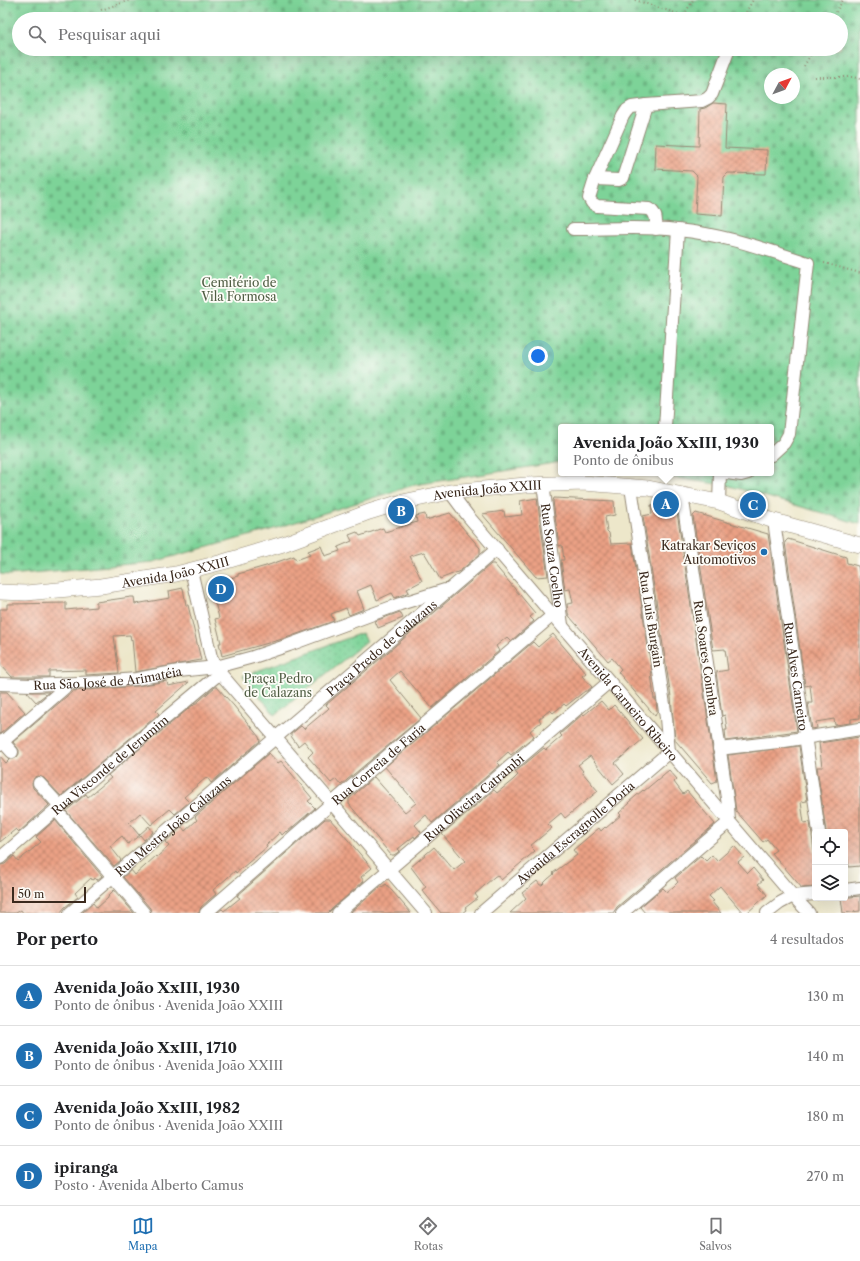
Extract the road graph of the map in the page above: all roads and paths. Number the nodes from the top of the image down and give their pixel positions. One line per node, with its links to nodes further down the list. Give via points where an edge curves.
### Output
1 (130, 0): 6 (path)
2 (635, 0): 7 (path)
3 (693, 0): 8 (path)
4 (753, 0): 9 (path)
5 (843, 0): 10 (path)
6 (101, 10)
7 (674, 12)
8 (686, 12)
9 (746, 12)
10 (836, 12)
11 (726, 56): 16 (street, via 712,94 708,98 702,101)
12 (810, 56): 13 (path)
13 (804, 66)
14 (815, 77): 15 (path)
15 (860, 79)
16 (646, 105): 17 (street, via 632,107 622,116); 17 (street, via 624,178)
17 (595, 179): 19 (street, via 589,198 592,203 597,206 653,211)
18 (573, 229): 19 (street)
19 (656, 229): 20 (street)
20 (678, 230): 23 (street); 24 (street, via 716,236 808,263 789,434)
21 (824, 263): 22 (path)
22 (860, 273)
23 (665, 424)
24 (774, 452)
25 (720, 476): 30 (street)
26 (543, 484): 27 (main road, Avenida João XXIII, via 583,483); 28 (main road, Avenida João XXIII); 38 (street, Rua Souza Coelho)
27 (631, 487): 29 (main road, Avenida João XXIII); 49 (street, Rua Luis Burgain)
28 (450, 492): 33 (street, Avenida Carneiro Ribeiro); 34 (main road, Avenida João XXIII, via 369,512 283,544)
29 (682, 494): 30 (main road, Avenida João XXIII); 47 (street, Rua Soares Coimbra)
30 (719, 502): 31 (main road, Avenida João XXIII)
31 (774, 521): 32 (main road, Avenida João XXIII); 45 (street, Rua Alves Carneiro)
32 (860, 545)
33 (497, 549): 35 (street); 37 (street, Avenida Carneiro Ribeiro)
34 (191, 570): 36 (main road, Avenida João XXIII, via 101,586 26,593); 39 (street, via 211,657)
35 (451, 588): 39 (street); 44 (street, Praça Predo de Calazans)
36 (0, 592)
37 (553, 615): 38 (street, Avenida Carneiro Ribeiro); 51 (street, Rua Correia de Faria)
38 (562, 627): 40 (street, Avenida Carneiro Ribeiro)
39 (218, 670): 42 (street, Rua São José de Arimatéia, via 179,671); 44 (street); 52 (street, Rua Visconde de Jerumim)
40 (609, 682): 49 (street, Avenida Carneiro Ribeiro); 56 (street, Rua Oliveira Catrambi)
41 (0, 684): 42 (street, Rua São José de Arimatéia)
42 (69, 684): 46 (street)
43 (860, 729): 45 (street)
44 (276, 737): 51 (street); 57 (street, Rua Mestre João Calazans)
45 (806, 737): 47 (street); 54 (street, Rua Alves Carneiro)
46 (1, 742): 48 (street)
47 (719, 749): 53 (street, Rua Soares Coimbra)
48 (12, 752)
49 (669, 752): 53 (street, Avenida Carneiro Ribeiro); 67 (street, Avenida Escragnolle Doria)
50 (39, 783): 52 (street)
51 (332, 803): 56 (street); 64 (street, Rua Correia de Faria)
52 (58, 808): 55 (street, Rua Visconde de Jerumim); 57 (street)
53 (729, 822): 61 (street, Avenida Carneiro Ribeiro); 68 (street)
54 (819, 829)
55 (0, 858)
56 (389, 870): 65 (street, Rua Oliveira Catrambi); 66 (street)
57 (113, 877): 62 (street, Rua Mestre João Calazans); 63 (street)
58 (860, 888): 59 (street)
59 (848, 890)
60 (812, 894): 61 (street)
61 (793, 896): 69 (street, via 780,902); 70 (street, Avenida Carneiro Ribeiro)
62 (70, 913)
63 (144, 913)
64 (206, 913)
65 (338, 913)
66 (426, 913)
67 (481, 913)
68 (622, 913)
69 (767, 913)
70 (809, 913)

